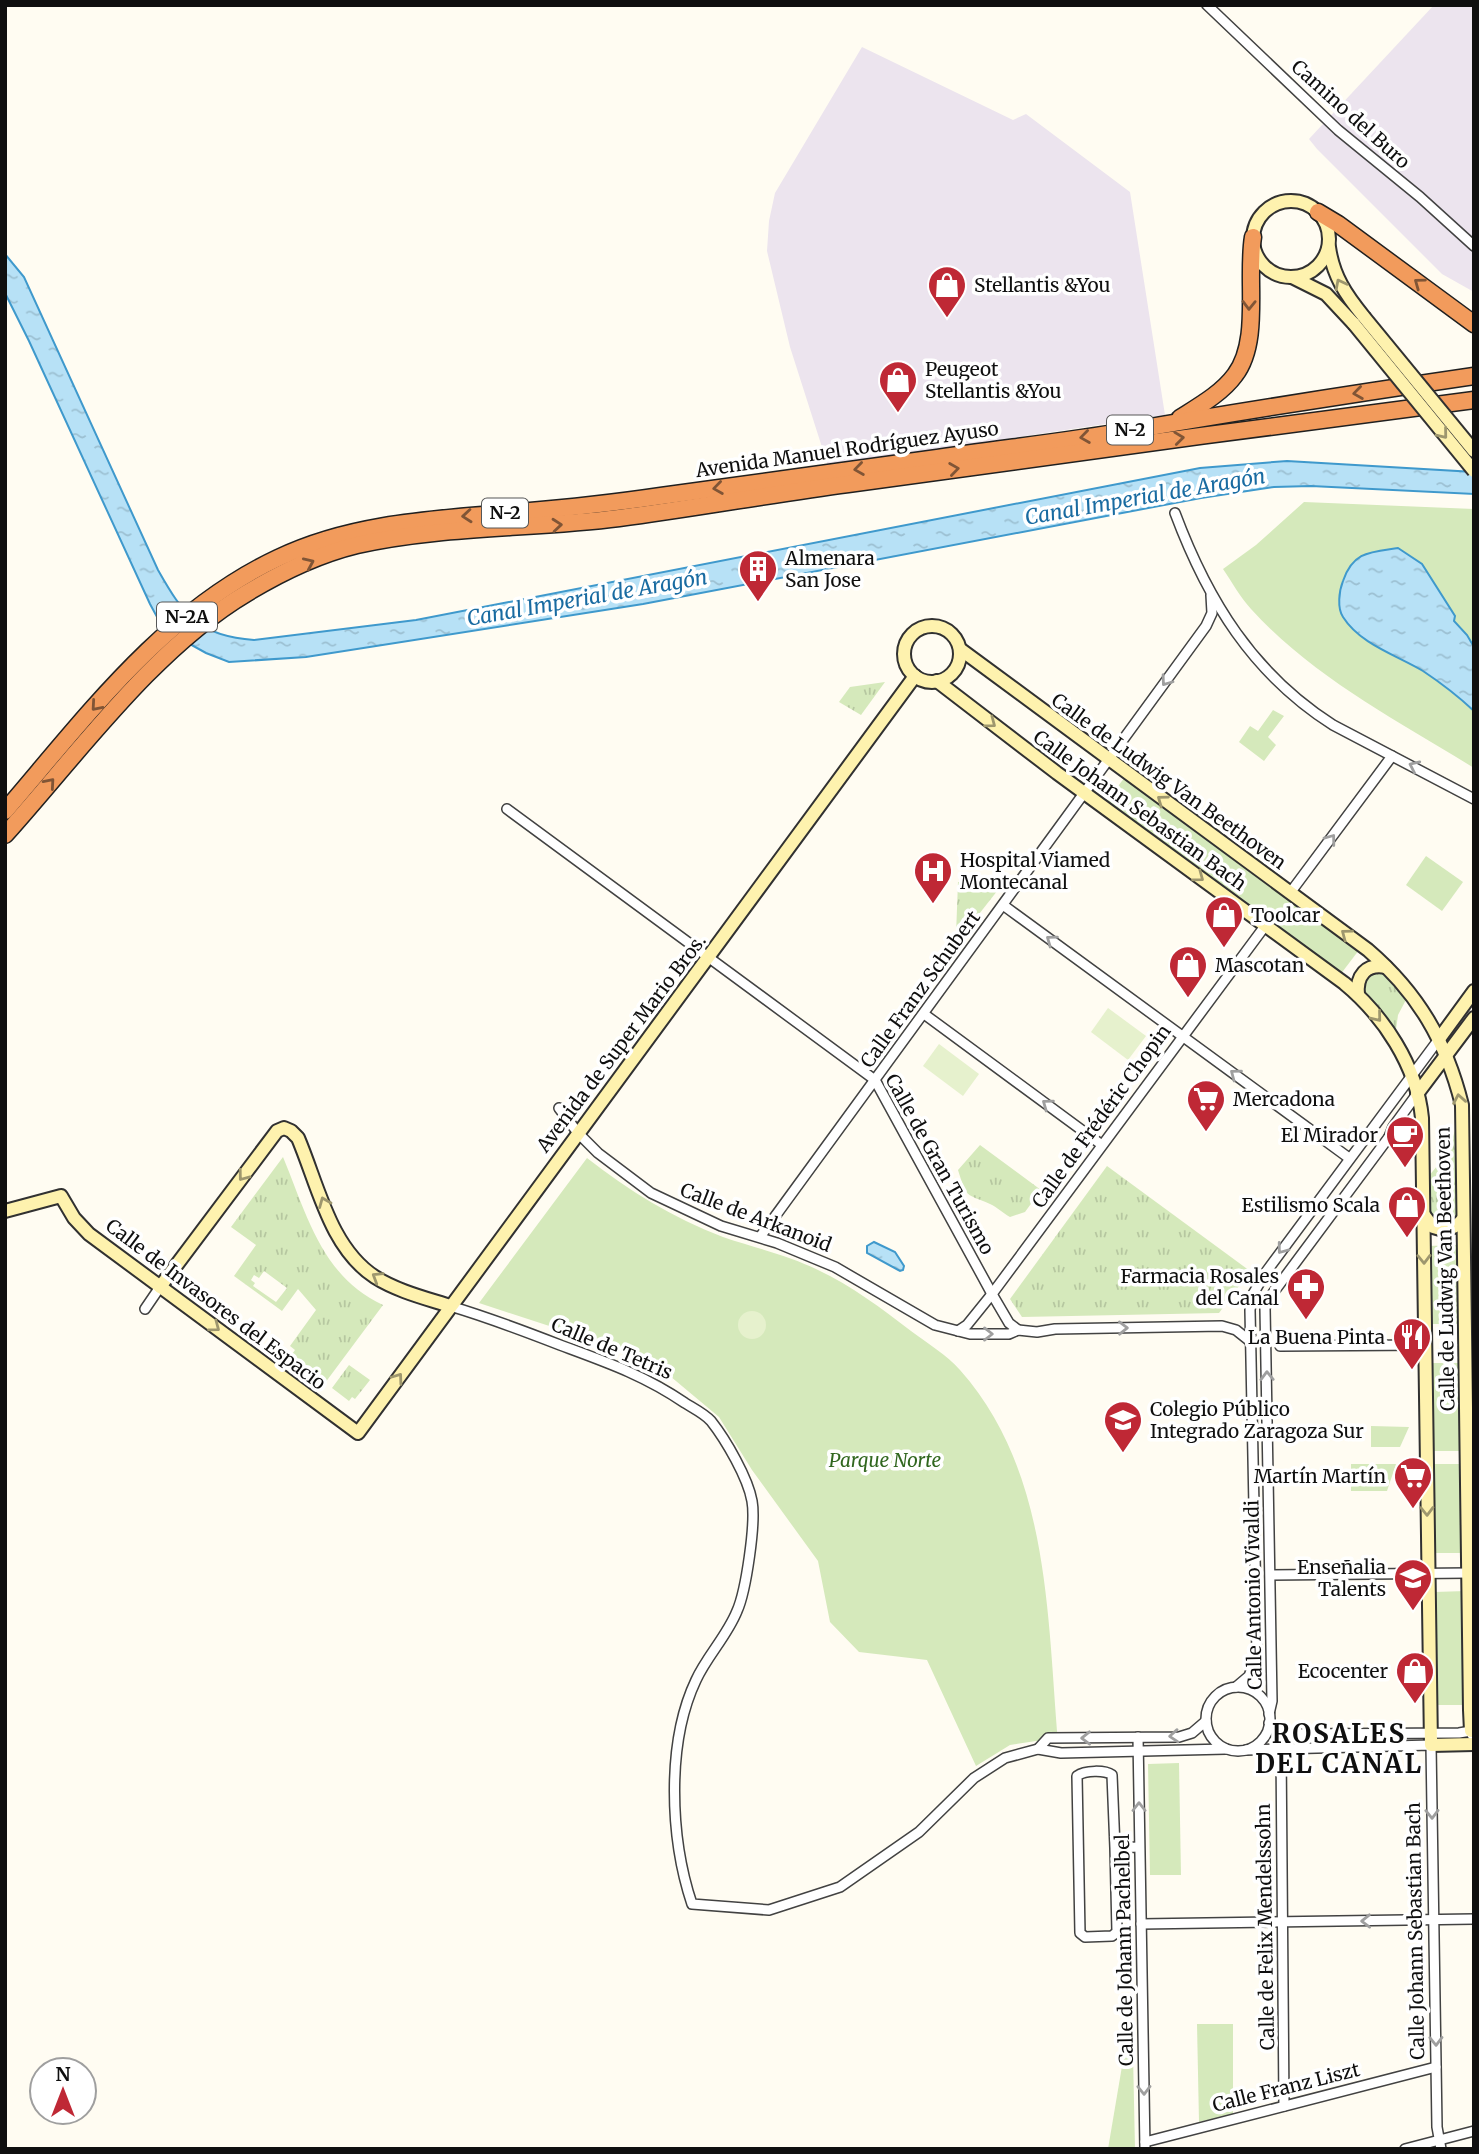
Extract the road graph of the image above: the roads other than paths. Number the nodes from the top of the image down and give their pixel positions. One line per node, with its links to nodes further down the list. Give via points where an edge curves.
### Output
1 (1207, 5): 5 (street, Camino del Buro, via 1338,130)
2 (1318, 212): 3 (street, via 1299,202 1277,204 1260,217); 4 (street, via 1329,233); 8 (highway, one-way to 2)
3 (1253, 237): 6 (street, via 1261,263); 11 (highway, one-way to 11, via 1249,336 1242,364 1226,385)
4 (1329, 245): 6 (street, via 1320,264); 7 (street, one-way to 4, via 1338,280)
5 (1474, 246)
6 (1291, 277): 7 (street, via 1326,294)
7 (1359, 321): 12 (street, bridge); 13 (street, one-way to 13, bridge)
8 (1474, 324)
9 (1474, 376): 11 (highway, Avenida Manuel Rodríguez Ayuso / N-2, one-way to 11)
10 (1474, 400): 28 (highway, Avenida Manuel Rodríguez Ayuso / N-2, one-way to 10, via 159,663 218,612 248,592 354,546 620,518)
11 (1174, 422): 15 (highway, Avenida Manuel Rodríguez Ayuso / N-2, one-way to 15, via 660,496 370,527 281,556)
12 (1474, 450)
13 (1474, 471)
14 (1175, 513): 16 (street)
15 (234, 581): 27 (highway, N-2A, one-way to 27, via 141,655)
16 (1211, 595): 17 (street, Calle Franz Schubert); 18 (street)
17 (1211, 624): 18 (street); 23 (street, Calle Franz Schubert, one-way to 23)
18 (1231, 628): 22 (street, via 1271,676 1314,712)
19 (960, 649): 20 (street, via 954,636 942,628 915,631 904,654); 21 (street, via 955,670); 23 (street, Calle de Ludwig Van Beethoven)
20 (915, 676): 21 (street); 32 (street, Avenida de Super Mario Bros.)
21 (937, 681): 24 (street, Calle Johann Sebastian Bach, one-way to 24)
22 (1392, 756): 25 (street, one-way to 22); 29 (street, one-way to 22)
23 (1108, 761): 24 (street, Calle Franz Schubert); 29 (street, Calle de Ludwig Van Beethoven, one-way to 23)
24 (1085, 793): 30 (street, Calle Franz Schubert); 31 (street, Calle Johann Sebastian Bach, one-way to 31)
25 (1474, 799)
26 (507, 808): 32 (street, Calle de Gran Turismo)
27 (5, 811)
28 (5, 835)
29 (1290, 893): 33 (street, Calle de Ludwig Van Beethoven, one-way to 29)
30 (1003, 905): 36 (street, Calle Franz Schubert); 38 (street, one-way to 30)
31 (1265, 926): 35 (street, Calle Johann Sebastian Bach); 38 (street, Calle de Frédéric Chopin)
32 (708, 957): 42 (street, Calle de Gran Turismo); 45 (street, Avenida de Super Mario Bros.)
33 (1386, 967): 35 (street, via 1364,971); 39 (street, Calle de Ludwig Van Beethoven, via 1416,1001)
34 (1474, 991): 39 (street)
35 (1358, 995): 41 (street, Calle Johann Sebastian Bach, one-way to 41, via 1384,1024)
36 (924, 1014): 42 (street, Calle Franz Schubert); 48 (street, one-way to 36)
37 (1474, 1017): 40 (street)
38 (1182, 1035): 48 (street, Calle de Frédéric Chopin); 49 (street, one-way to 38)
39 (1438, 1039): 40 (street, Calle de Ludwig Van Beethoven); 41 (street)
40 (1446, 1054): 43 (street); 52 (street, Calle de Ludwig Van Beethoven, one-way to 40, via 1462,1105)
41 (1411, 1077): 43 (street, Calle Johann Sebastian Bach); 49 (street)
42 (875, 1080): 53 (street, Calle Franz Schubert); 55 (street, Calle de Gran Turismo)
43 (1417, 1094): 46 (street); 47 (street, Calle Johann Sebastian Bach)
44 (559, 1108): 45 (street, Calle de Arkanoid)
45 (578, 1133): 53 (street, Calle de Arkanoid, via 651,1193 695,1216); 56 (street, Avenida de Super Mario Bros.)
46 (1389, 1137): 47 (street, via 1406,1133); 67 (street, Calle Antonio Vivaldi, one-way to 46, via 1265,1308)
47 (1422, 1144): 51 (street, Calle Johann Sebastian Bach)
48 (1102, 1145): 55 (street, Calle de Frédéric Chopin)
49 (1349, 1158): 60 (street, one-way to 60, via 1256,1286)
50 (5, 1211): 54 (street, Calle de Invasores del Espacio, via 61,1196 89,1234)
51 (1423, 1214): 52 (street, via 1433,1227 1444,1230); 62 (street, Calle Johann Sebastian Bach, one-way to 62)
52 (1463, 1219): 61 (street, Calle de Ludwig Van Beethoven)
53 (760, 1237): 59 (street, Calle de Arkanoid, via 835,1267 935,1325)
54 (160, 1287): 56 (street, Calle de Tetris, one-way to 54, via 388,1284 353,1258 335,1229 298,1139 281,1128); 57 (street); 64 (street, Calle de Invasores del Espacio, one-way to 64)
55 (992, 1294): 58 (street, Calle de Gran Turismo); 59 (street)
56 (450, 1306): 64 (street, Avenida de Super Mario Bros., one-way to 56); 75 (street, Calle de Tetris, via 655,1383 710,1420 738,1466 752,1502 746,1576 737,1612 696,1680 676,1764 677,1844 692,1903 769,1910 840,1887 919,1832 974,1778 1005,1758)
57 (145, 1309)
58 (1018, 1330): 59 (street, Calle de Arkanoid, one-way to 58, via 1009,1334); 60 (street, one-way to 60, via 1222,1326)
59 (958, 1331)
60 (1251, 1342): 68 (street, via 1257,1648 1252,1670)
61 (1469, 1342): 65 (street, Calle de Ludwig Van Beethoven)
62 (1425, 1345): 63 (street); 66 (street, Calle Johann Sebastian Bach, one-way to 66)
63 (1280, 1346)
64 (358, 1433)
65 (1469, 1573): 66 (street); 73 (street, Calle de Ludwig Van Beethoven)
66 (1428, 1574): 67 (street); 72 (street, Calle Johann Sebastian Bach)
67 (1271, 1575): 69 (street, Calle Antonio Vivaldi)
68 (1236, 1687): 69 (street, via 1257,1694); 70 (street, via 1213,1698)
69 (1269, 1718): 72 (street, via 1294,1734); 77 (street, via 1259,1742)
70 (1206, 1721): 71 (street, one-way to 71, via 1186,1736); 76 (street, via 1214,1741)
71 (1138, 1737): 75 (street, one-way to 75, via 1048,1738); 78 (street, Calle de Johann Pachelbel)
72 (1431, 1739): 73 (street); 74 (street); 82 (street, Calle Johann Sebastian Bach, one-way to 82)
73 (1473, 1739)
74 (1281, 1748): 77 (street); 83 (street, Calle de Felix Mendelssohn)
75 (1038, 1749): 78 (street, via 1061,1753)
76 (1226, 1749): 77 (street); 78 (street)
77 (1247, 1750)
78 (1139, 1751): 79 (street, Calle de Johann Pachelbel, one-way to 78)
79 (1139, 1847): 80 (street); 84 (street, Calle de Johann Pachelbel)
80 (1115, 1848): 80 (street, via 1112,1775 1081,1773 1077,1776 1080,1933 1085,1937 1117,1932)
81 (1474, 1919): 82 (street)
82 (1434, 1921): 83 (street, one-way to 83); 85 (street, Calle Johann Sebastian Bach, one-way to 85)
83 (1282, 1922): 84 (street); 86 (street, Calle de Felix Mendelssohn)
84 (1141, 1924): 89 (street, Calle de Johann Pachelbel, one-way to 89)
85 (1436, 2067): 86 (street, Calle Franz Liszt); 88 (street, Calle Johann Sebastian Bach)
86 (1284, 2106): 89 (street, Calle Franz Liszt)
87 (1474, 2131): 88 (street)
88 (1440, 2144): 90 (street)
89 (1145, 2145)
90 (1405, 2149)

